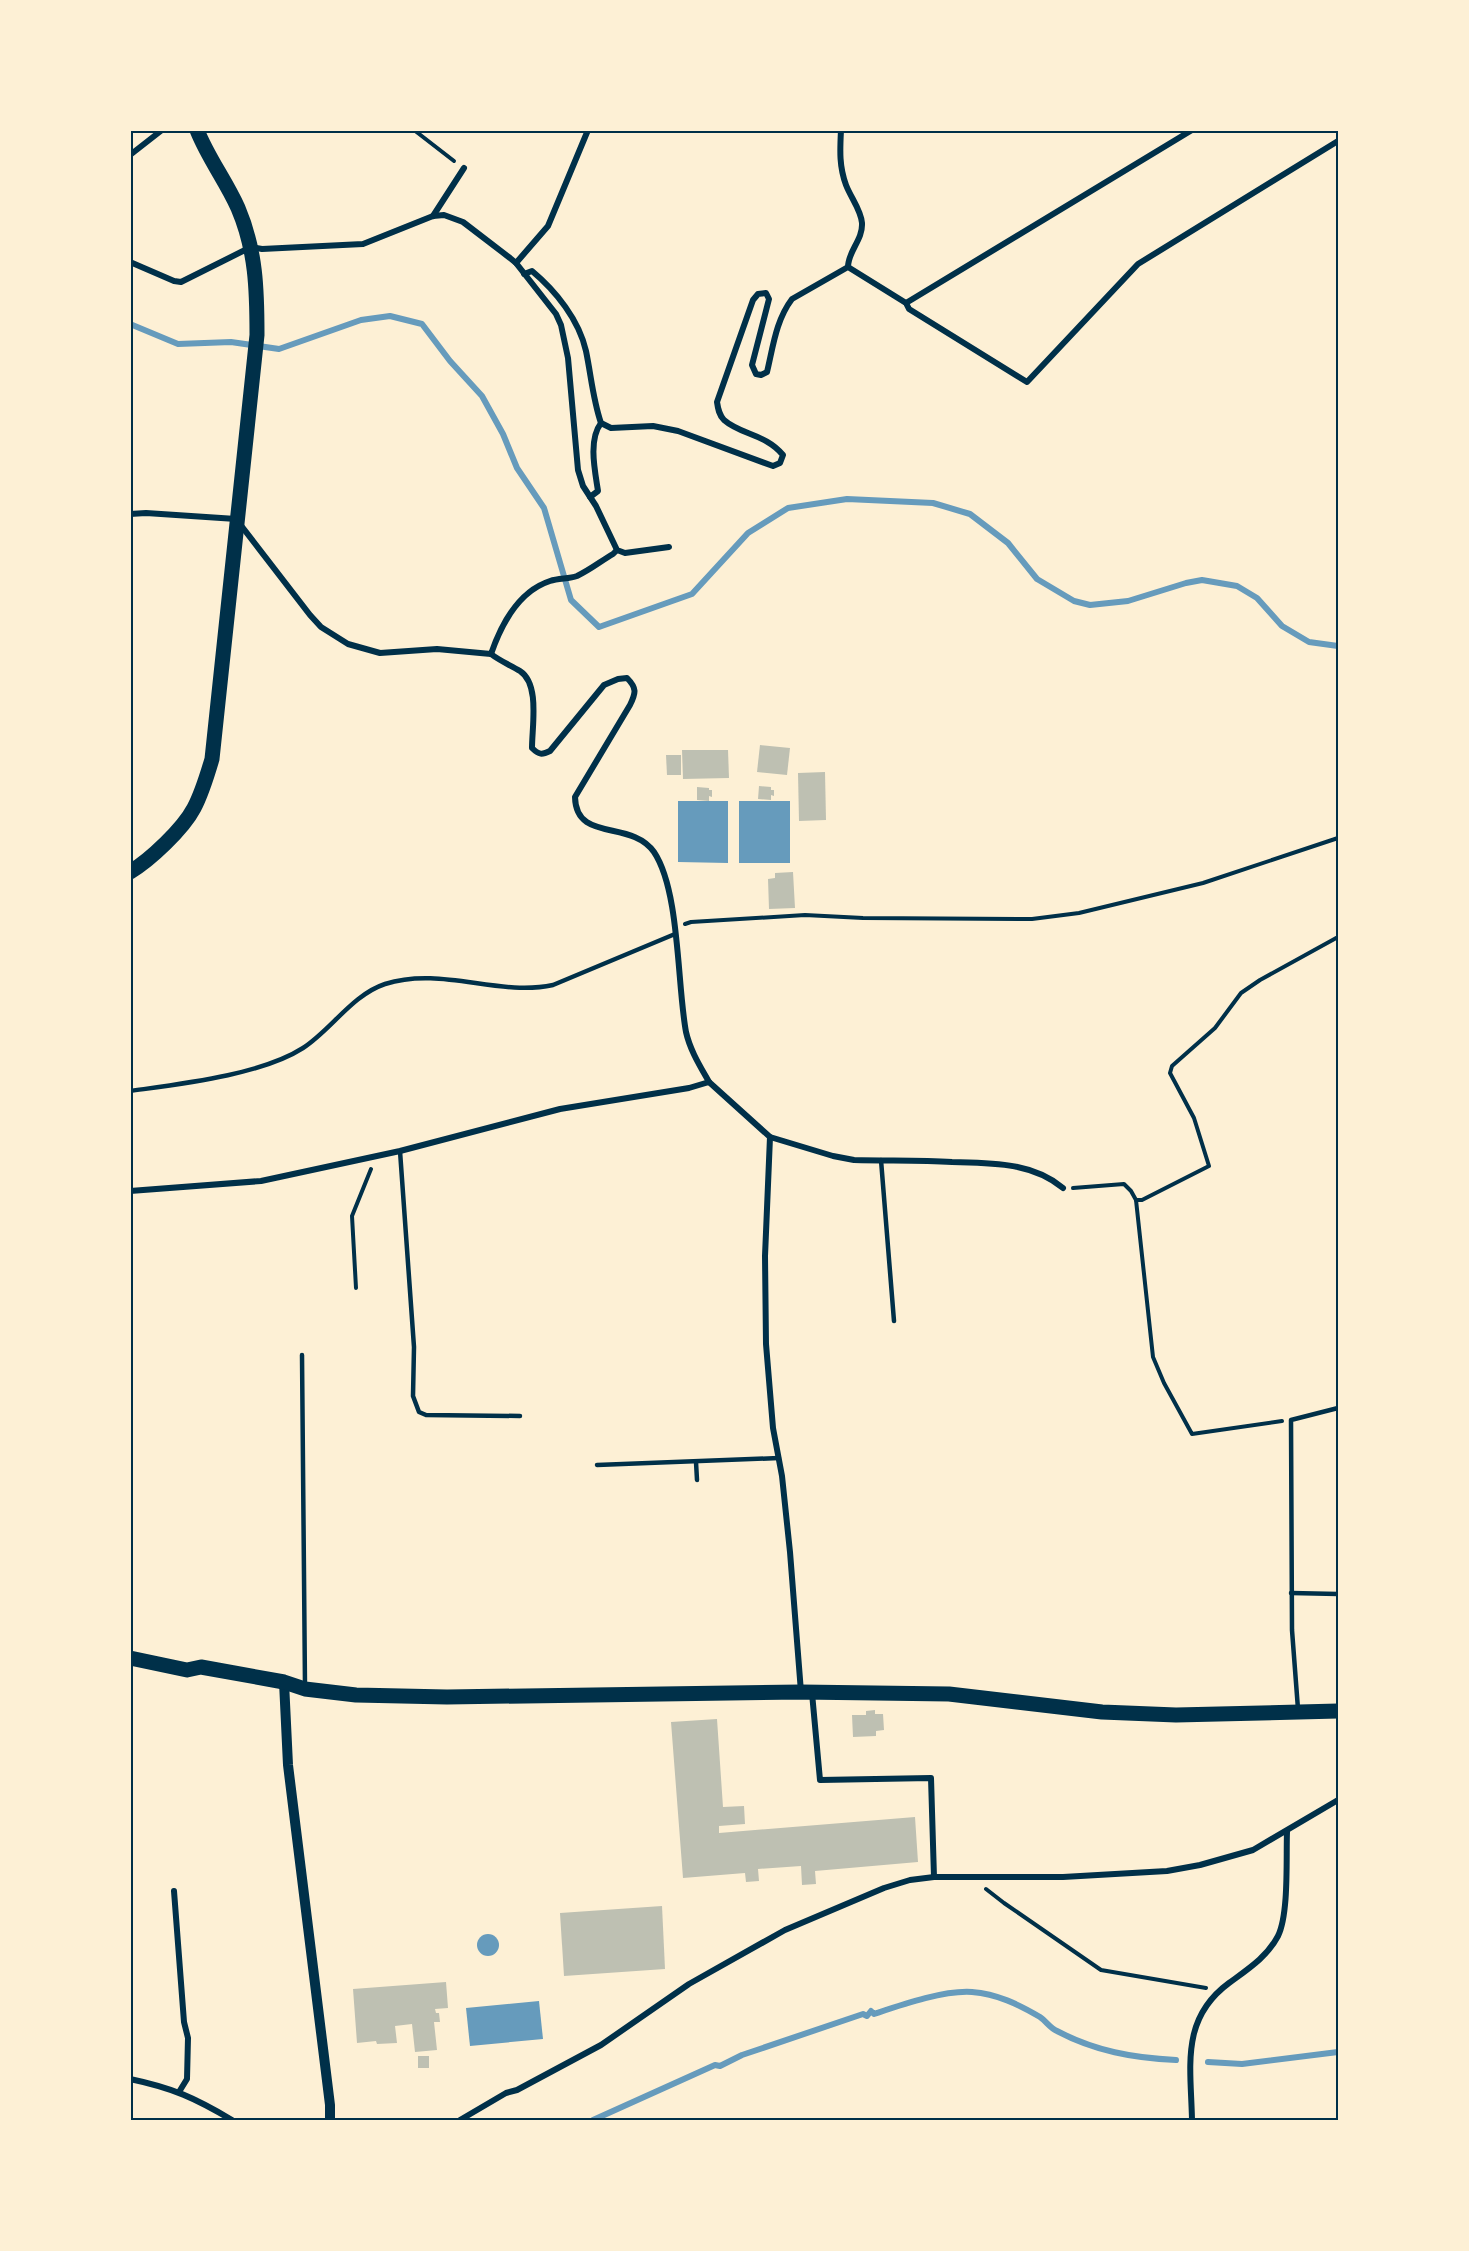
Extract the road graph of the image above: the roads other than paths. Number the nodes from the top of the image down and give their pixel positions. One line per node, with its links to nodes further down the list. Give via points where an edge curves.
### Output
1 (162, 130): 7 (street)
2 (197, 130): 10 (main road, via 237,206)
3 (588, 130): 12 (street, via 548,226)
4 (842, 130): 13 (street, via 839,161 862,227)
5 (1192, 130): 15 (street)
6 (1338, 141): 15 (street, via 1138,264 1027,382 909,309)
7 (130, 155)
8 (464, 168): 9 (street)
9 (433, 216): 10 (street, via 363,244); 12 (street, via 444,215 463,222)
10 (251, 247): 11 (street, via 181,282); 19 (main road, via 257,285 256,335)
11 (130, 262)
12 (516, 263): 14 (street)
13 (848, 267): 15 (street); 16 (street, via 792,299 779,324 767,372 761,375 756,374 752,365 769,299 766,293 758,294 717,402 725,421 775,445 783,456 780,463 773,466 678,431 653,426 611,428)
14 (524, 274): 16 (street, via 532,271 545,282 580,333); 17 (street, via 561,325 568,358 578,470)
15 (906, 303)
16 (602, 423): 17 (street, via 597,429 594,462 598,490)
17 (590, 497): 21 (street)
18 (130, 514): 19 (street)
19 (236, 519): 22 (street, via 310,615 327,632 348,644 380,653 437,649); 23 (main road, via 212,759 192,811 162,847)
20 (669, 547): 21 (street, via 625,553)
21 (617, 550): 22 (street, via 576,577 549,581 525,596)
22 (491, 654): 24 (street, via 522,672 531,682 532,748 538,753 550,751 604,685 627,678 635,686 636,694 575,797 575,809 584,821 635,837 652,849 661,864)
23 (130, 872)
24 (674, 932): 25 (street, via 686,1033 692,1053); 26 (lane, via 553,985 532,990 444,978 385,984 355,1003 314,1041 284,1058 189,1083)
25 (709, 1082): 27 (street); 28 (street, via 560,1109)
26 (130, 1091)
27 (770, 1137): 29 (street, via 833,1156); 36 (street, via 766,1344)
28 (400, 1151): 31 (street, via 261,1181); 35 (lane, via 416,1407 426,1415)
29 (880, 1160): 30 (street, via 1003,1163 1028,1170); 32 (lane)
30 (1063, 1188)
31 (130, 1191)
32 (894, 1321)
33 (302, 1355): 44 (lane)
34 (1338, 1408): 40 (lane, via 1291,1420)
35 (520, 1416)
36 (779, 1458): 37 (lane); 45 (street)
37 (696, 1462): 38 (lane); 39 (lane)
38 (597, 1465)
39 (697, 1480)
40 (1291, 1593): 41 (lane); 47 (lane)
41 (1338, 1594)
42 (130, 1658): 43 (main road, via 187,1670 201,1667)
43 (284, 1682): 44 (main road); 55 (street, via 288,1765)
44 (305, 1689): 45 (main road, via 356,1695 447,1697)
45 (806, 1693): 47 (main road, via 949,1694 1102,1712 1176,1715); 50 (street, via 820,1780 931,1778)
46 (1338, 1711): 47 (main road)
47 (1299, 1712)
48 (1338, 1800): 49 (street)
49 (1287, 1832): 50 (street, via 1253,1850 1167,1871 1062,1877); 57 (street, via 1284,1918 1279,1934 1263,1958 1219,1990 1203,2009 1191,2042)
50 (934, 1877): 56 (street, via 884,1888 785,1930 689,1984 601,2045)
51 (174, 1891): 53 (street, via 188,2038 188,2079)
52 (130, 2079): 53 (street)
53 (179, 2092): 54 (street)
54 (232, 2121)
55 (330, 2121)
56 (460, 2121)
57 (1192, 2121)

